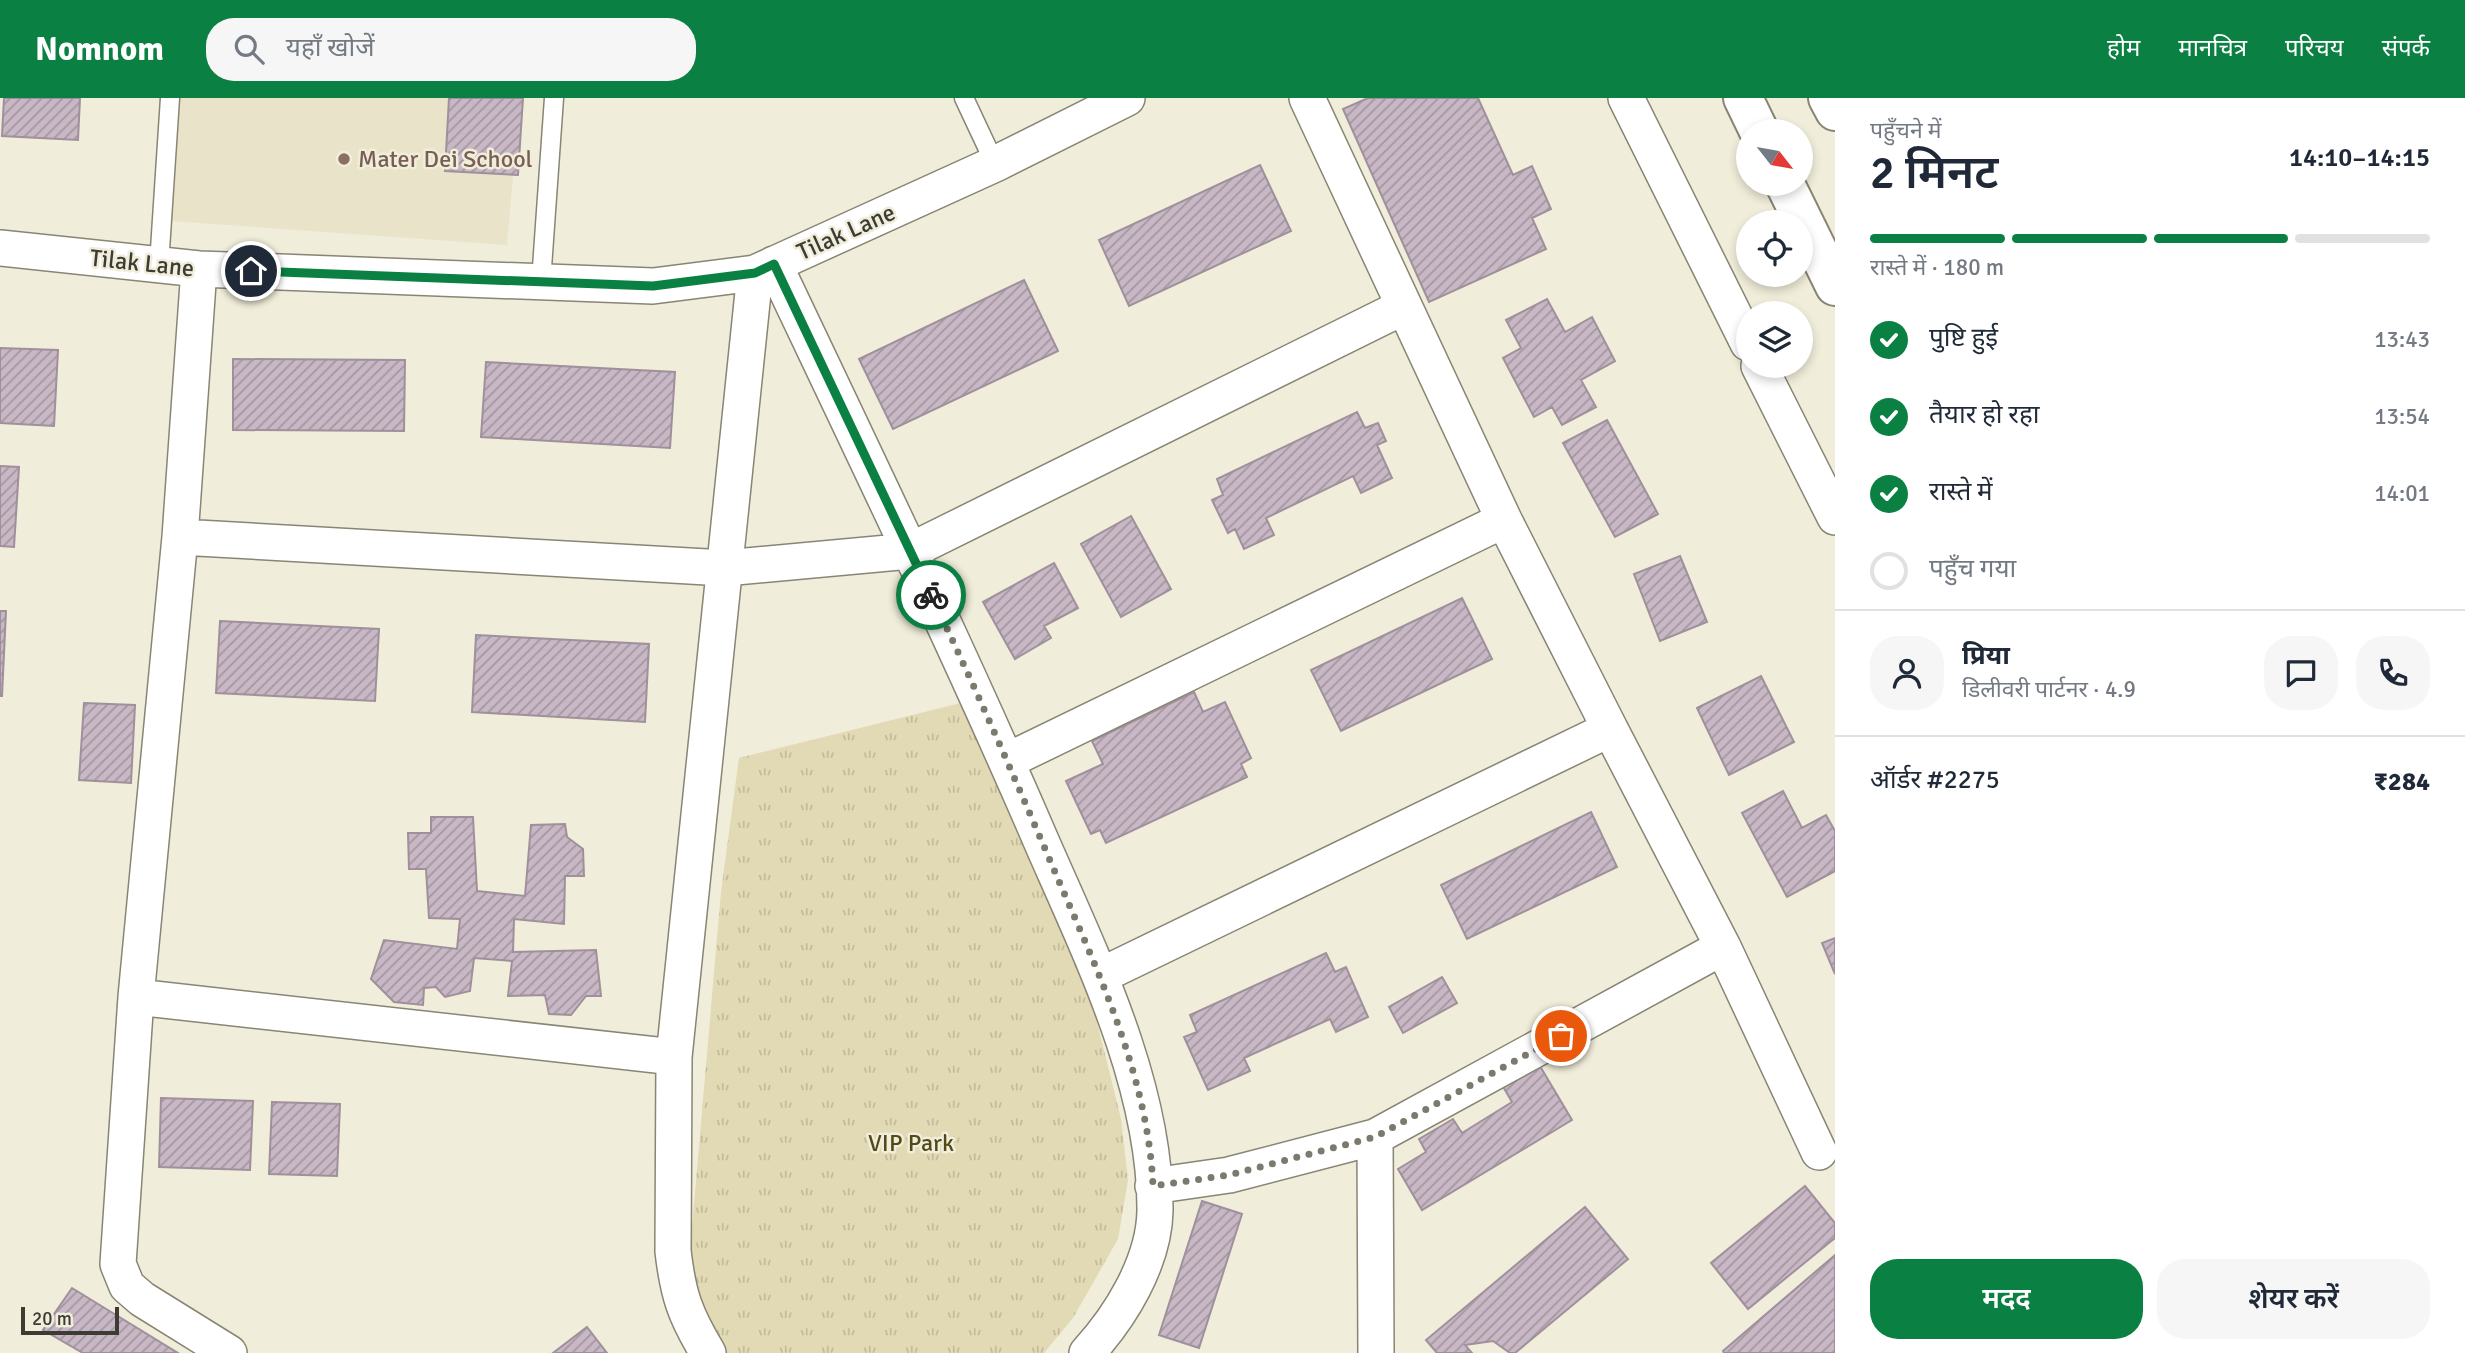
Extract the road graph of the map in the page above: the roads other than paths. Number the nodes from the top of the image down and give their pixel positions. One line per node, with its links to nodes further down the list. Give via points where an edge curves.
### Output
1 (170, 98): 14 (lane)
2 (554, 98): 17 (lane)
3 (964, 98): 11 (lane)
4 (1127, 98): 11 (street, Tilak Lane)
5 (1307, 98): 19 (street)
6 (1626, 98): 20 (street)
7 (1743, 98): 10 (main road)
8 (1828, 98): 9 (main road)
9 (1835, 111)
10 (1753, 119)
11 (995, 164): 16 (street, Tilak Lane)
12 (1791, 196): 18 (main road)
13 (0, 248): 14 (street, Tilak Lane)
14 (159, 265): 15 (street, Tilak Lane)
15 (199, 269): 17 (street, Tilak Lane); 24 (street)
16 (764, 269): 17 (street, Tilak Lane, via 653,286); 25 (street); 26 (street)
17 (541, 282)
18 (1835, 286)
19 (1403, 307): 23 (street); 25 (street)
20 (1736, 319)
21 (1765, 378): 22 (street)
22 (1835, 517)
23 (1504, 520): 27 (street); 28 (street)
24 (180, 537): 26 (street); 31 (street)
25 (910, 551): 26 (street); 28 (street)
26 (725, 568): 32 (street)
27 (1610, 729): 29 (street); 30 (street)
28 (1007, 761): 30 (street)
29 (1723, 947): 33 (street); 34 (street)
30 (1100, 976): 35 (street, via 1142,1105)
31 (136, 997): 32 (street); 36 (street, via 118,1264 127,1286 142,1300)
32 (674, 1057): 37 (street, via 673,1251 682,1305)
33 (1375, 1137): 35 (street, via 1229,1175); 39 (street)
34 (1819, 1152)
35 (1153, 1186): 38 (street, via 1154,1224 1143,1267 1115,1317)
36 (229, 1353)
37 (708, 1353)
38 (1087, 1353)
39 (1376, 1353)

